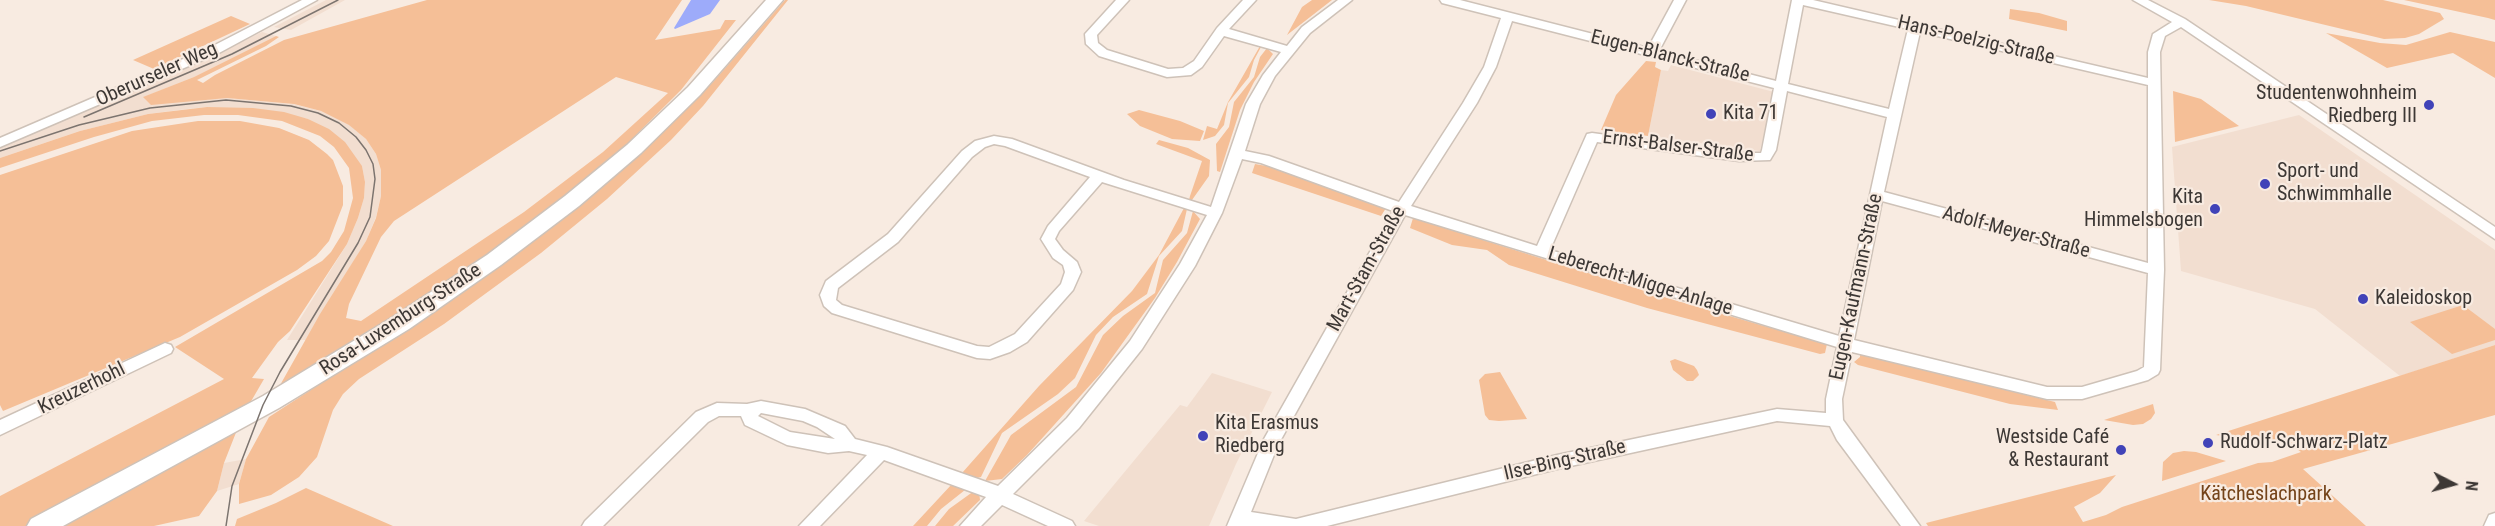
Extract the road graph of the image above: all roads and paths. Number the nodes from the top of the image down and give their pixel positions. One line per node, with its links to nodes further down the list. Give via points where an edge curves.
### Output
1 (311, 0): 21 (street, Oberurseler Weg, via 214,50)
2 (758, 0): 17 (main road, Rosa-Luxemburg-Straße)
3 (775, 0): 17 (main road, Rosa-Luxemburg-Straße)
4 (1123, 0): 14 (street, via 1091,34 1092,44 1103,53 1150,68 1167,73 1186,72 1198,64)
5 (1250, 0): 14 (street)
6 (1346, 0): 15 (street, via 1306,30)
7 (1446, 0): 11 (street, Eugen-Blanck-Straße)
8 (1680, 0): 16 (street)
9 (1798, 0): 13 (street, Hans-Poelzig-Straße); 19 (street, Ernst-Balser-Straße)
10 (2139, 0): 12 (street)
11 (1507, 17): 16 (street, Eugen-Blanck-Straße); 25 (street, Mart-Stam-Straße, via 1485,76)
12 (2181, 22): 18 (street, via 2159,34 2154,52); 27 (street)
13 (1915, 27): 18 (street, Hans-Poelzig-Straße); 20 (street, Eugen-Kaufmann-Straße)
14 (1221, 31): 15 (street)
15 (1288, 50): 22 (street, via 1253,104)
16 (1652, 52): 19 (street, Eugen-Blanck-Straße)
17 (722, 57): 41 (main road, Rosa-Luxemburg-Straße, via 694,91 634,149 572,201 401,324 271,402)
18 (2154, 83): 30 (street)
19 (1781, 84): 20 (street, Eugen-Blanck-Straße); 29 (street, Ernst-Balser-Straße, via 1769,150 1758,159 1592,137)
20 (1894, 115): 24 (street, Eugen-Kaufmann-Straße)
21 (0, 142)
22 (1238, 154): 25 (street, Leberecht-Migge-Anlage, via 1264,159); 26 (street)
23 (1099, 176): 23 (street, via 1007,142 980,144 893,238 831,285 829,302 837,309 977,352 1004,348 1021,338 1068,286 1073,272 1070,262 1058,254 1048,239); 26 (street)
24 (1876, 195): 30 (street, Adolf-Meyer-Straße); 31 (street, Eugen-Kaufmann-Straße)
25 (1403, 209): 29 (street, Leberecht-Migge-Anlage); 40 (street, Mart-Stam-Straße, via 1270,444)
26 (1215, 213): 38 (street, via 1187,266 1136,345 1073,423)
27 (2488, 223): 28 (street)
28 (2495, 234)
29 (1541, 253): 31 (street, Leberecht-Migge-Anlage)
30 (2156, 270): 31 (street, Leberecht-Migge-Anlage, via 2152,370 2082,393 2047,393)
31 (1845, 344): 34 (street, Eugen-Kaufmann-Straße, via 1834,399)
32 (165, 350): 35 (street, Kreuzerhohl)
33 (747, 410): 36 (street, via 761,407 805,415 839,431); 36 (street, via 752,420 787,438 828,446); 42 (street, via 717,409 702,417)
34 (1835, 420): 46 (street, Ilse-Bing-Straße, via 1777,415 1557,462); 47 (street)
35 (0, 428)
36 (849, 444): 37 (street)
37 (881, 452): 38 (street); 43 (street)
38 (1002, 495): 44 (street); 45 (street)
39 (2495, 520): 48 (street)
40 (1238, 522): 46 (street, Ilse-Bing-Straße)
41 (40, 526)
42 (591, 526)
43 (808, 526)
44 (969, 526)
45 (1066, 526)
46 (1296, 526)
47 (1911, 526)
48 (2493, 526)

